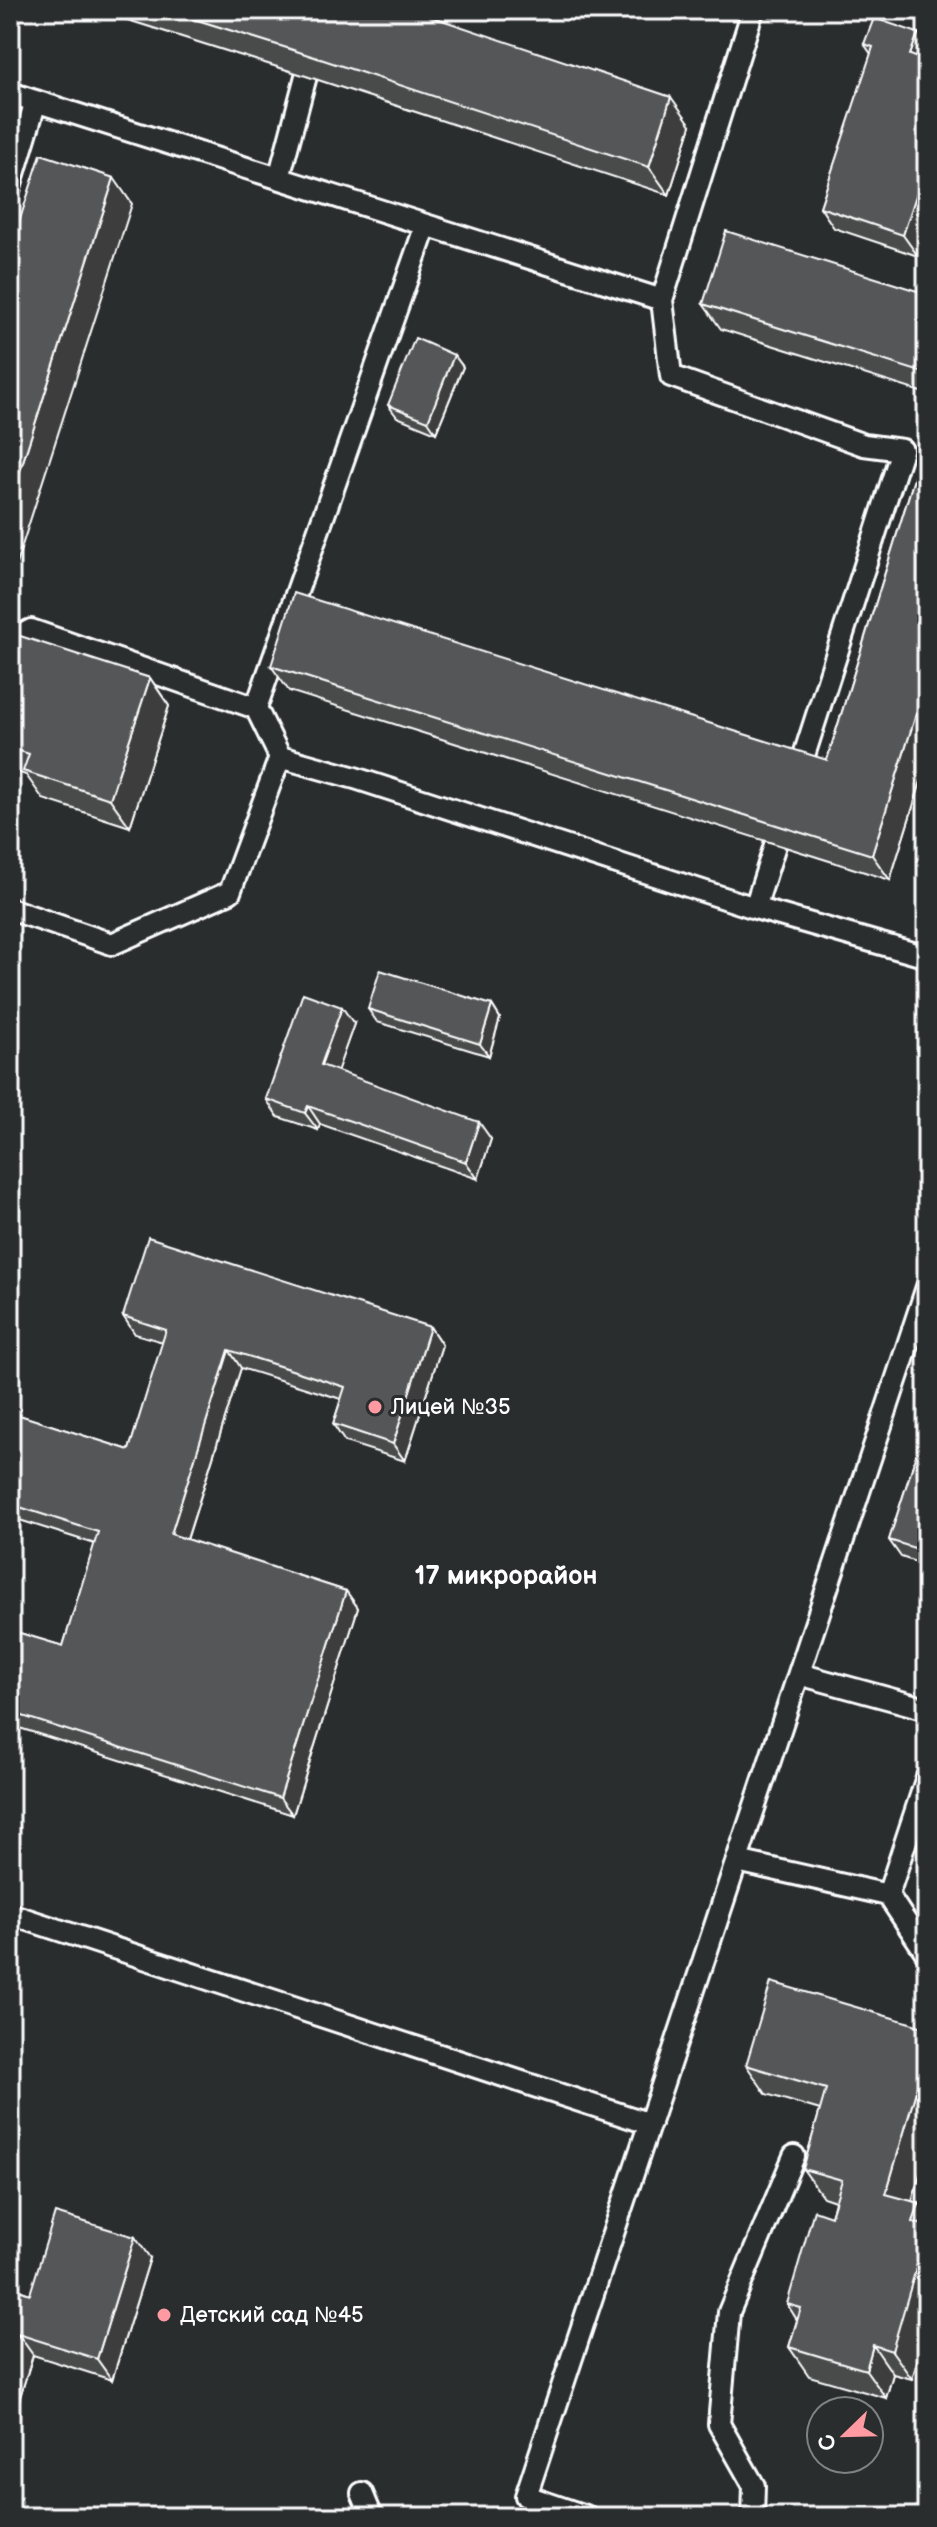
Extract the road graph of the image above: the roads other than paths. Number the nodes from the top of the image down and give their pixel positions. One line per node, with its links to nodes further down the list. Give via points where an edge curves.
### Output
1 (753, 10): 8 (lane)
2 (306, 76): 5 (lane)
3 (10, 93): 4 (lane)
4 (36, 101): 5 (lane); 6 (lane)
5 (279, 178): 7 (lane)
6 (10, 187)
7 (426, 225): 8 (lane); 10 (lane)
8 (662, 300): 12 (lane, via 671,376 864,445 902,450)
9 (10, 641): 10 (lane, via 31,630)
10 (256, 708): 11 (lane)
11 (280, 757): 14 (lane); 15 (lane, via 230,892 112,944)
12 (799, 771)
13 (775, 845): 14 (lane)
14 (755, 908): 16 (lane)
15 (10, 909)
16 (927, 957)
17 (927, 1287): 18 (lane)
18 (799, 1674): 19 (lane); 21 (lane)
19 (927, 1709)
20 (927, 1777): 22 (lane)
21 (737, 1861): 22 (lane); 25 (lane)
22 (888, 1895): 24 (lane)
23 (10, 1914): 25 (lane)
24 (927, 1954)
25 (650, 2124): 29 (lane, via 526,2496)
26 (794, 2156): 30 (lane, via 729,2312 719,2424 754,2486)
27 (362, 2493): 28 (lane)
28 (372, 2517)
29 (588, 2517)
30 (753, 2517)

